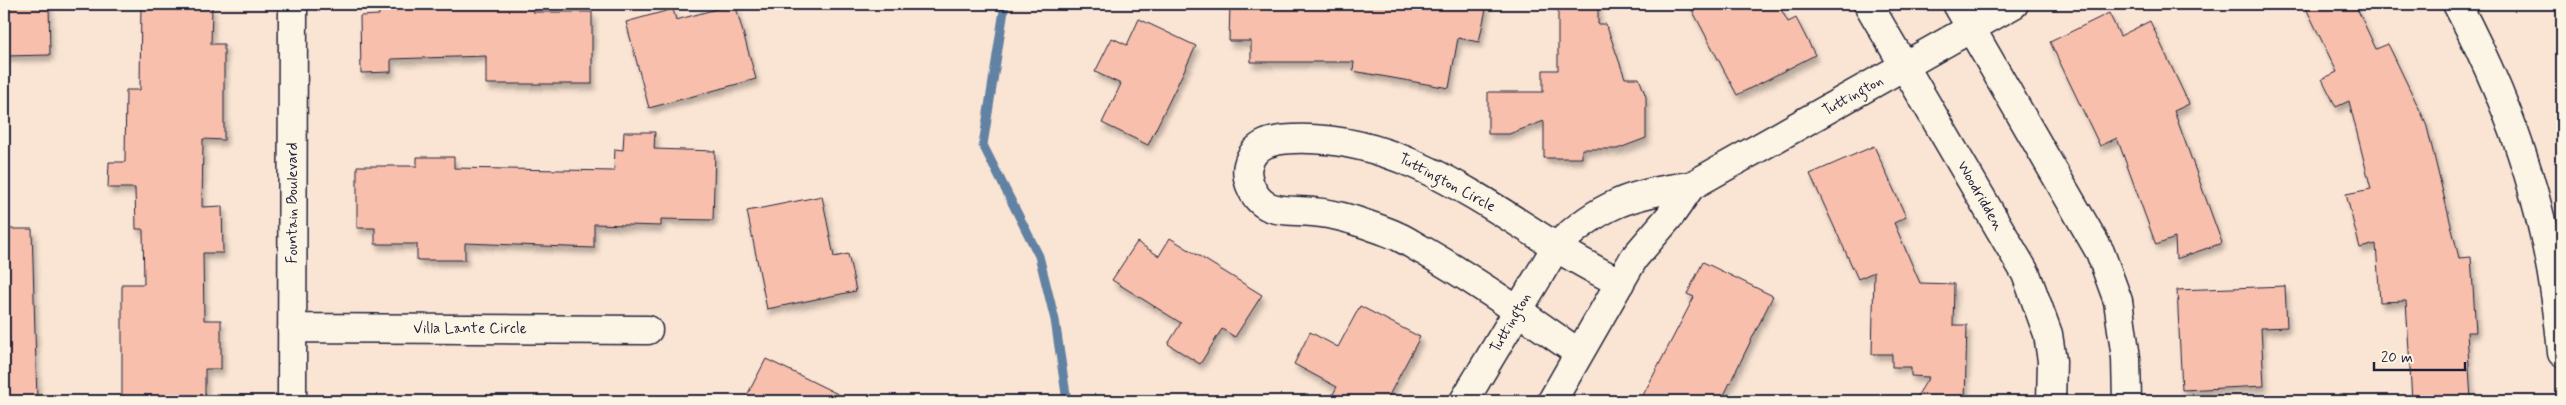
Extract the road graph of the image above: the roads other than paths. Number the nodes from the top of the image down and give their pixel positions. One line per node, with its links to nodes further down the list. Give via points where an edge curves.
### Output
1 (293, 4): 13 (street, Fountain Boulevard)
2 (1868, 4): 7 (street, Woodridden)
3 (1957, 4): 6 (street)
4 (2014, 4): 6 (street, Tuttington)
5 (2457, 4): 10 (street, via 2484,54 2522,150)
6 (1972, 28): 7 (street, Tuttington); 21 (street, via 2100,252 2118,301 2126,358)
7 (1904, 68): 8 (street, Tuttington); 20 (street, Woodridden, via 2026,274 2048,334 2052,361)
8 (1691, 186): 9 (street, Tuttington, via 1659,190 1597,212); 11 (street, Tuttington, via 1634,258)
9 (1556, 247): 11 (street, Tuttington Circle); 12 (street, Tuttington); 12 (street, Tuttington Circle, via 1509,215 1423,167 1390,153 1305,138 1263,144 1253,153 1247,167 1248,180 1260,203 1273,209 1343,217 1401,237 1450,265)
10 (2556, 267): 16 (street)
11 (1620, 283): 15 (street, Tuttington)
12 (1518, 311): 15 (street, Tuttington Circle); 18 (street, Tuttington)
13 (292, 328): 14 (street, Villa Lante Circle); 17 (street, Fountain Boulevard)
14 (648, 330)
15 (1579, 353): 19 (street, Tuttington)
16 (2562, 353)
17 (292, 401)
18 (1464, 401)
19 (1552, 401)
20 (2051, 401)
21 (2127, 401)

